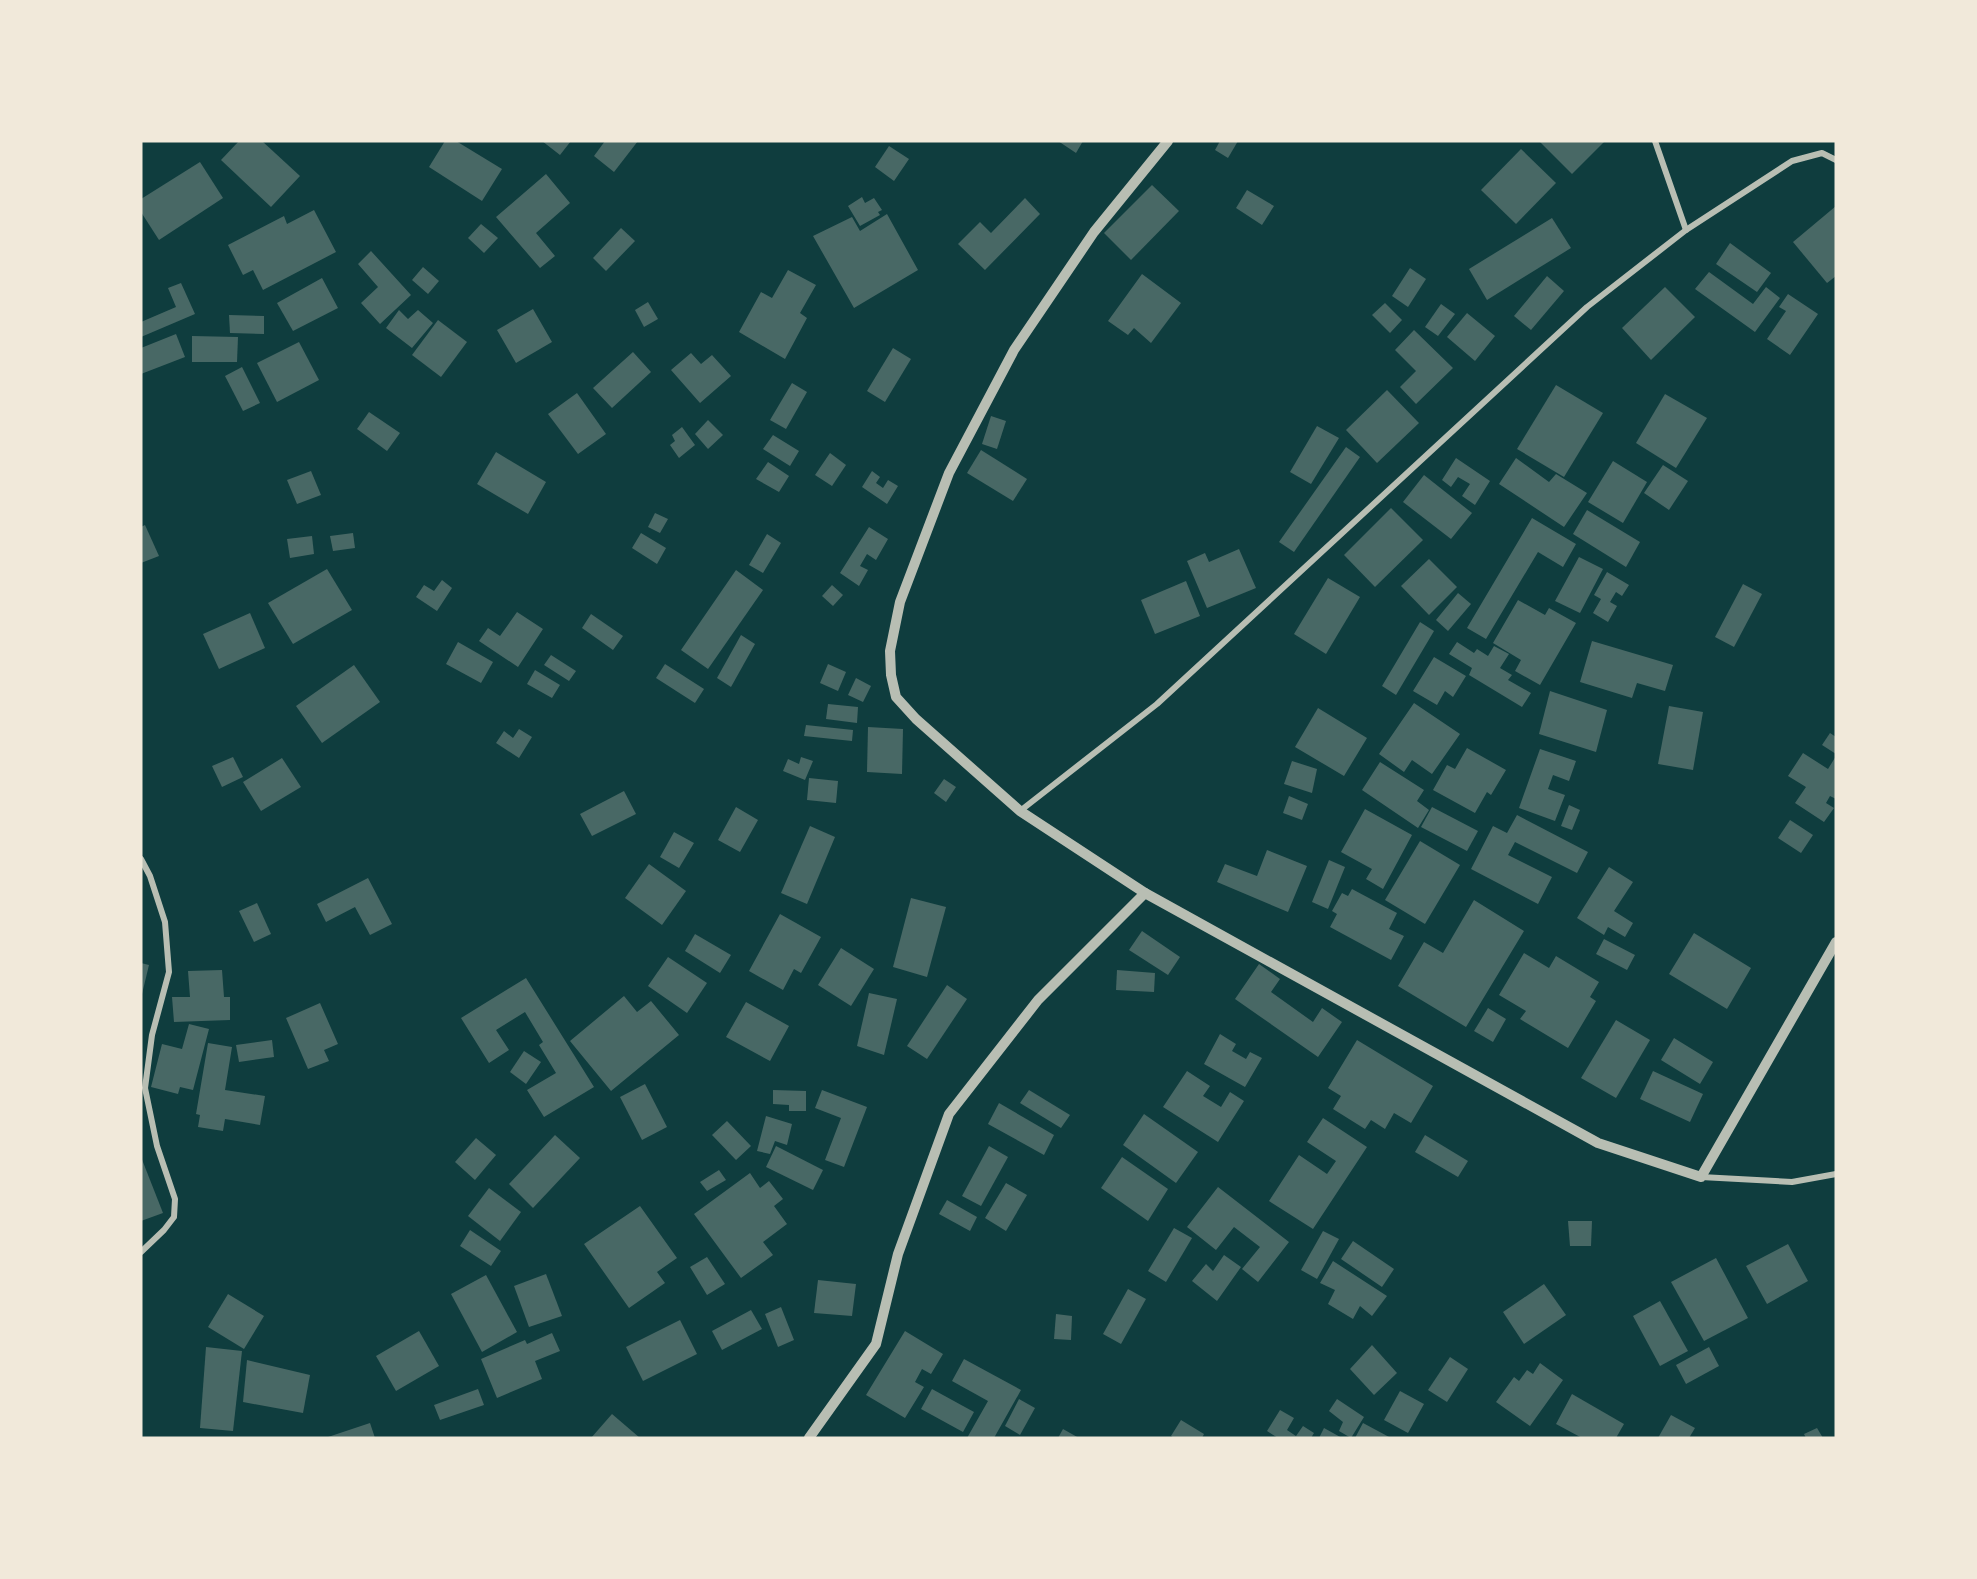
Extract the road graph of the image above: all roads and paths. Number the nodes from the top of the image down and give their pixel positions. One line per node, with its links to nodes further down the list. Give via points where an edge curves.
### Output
1 (1168, 141): 5 (street, via 1094,232 1014,350 949,473 900,602 890,651 896,697)
2 (1655, 141): 4 (street)
3 (1836, 160): 4 (street, via 1822,153 1792,161)
4 (1686, 230): 5 (street, via 1587,307 1157,704)
5 (1020, 811): 7 (street)
6 (141, 859): 11 (street, via 165,922 169,972 152,1035 144,1088 157,1146 175,1199 174,1217)
7 (1145, 893): 10 (street, via 1598,1143); 12 (street, via 1038,1000 949,1114 898,1254 876,1344)
8 (1836, 942): 10 (street)
9 (1836, 1174): 10 (street, via 1792,1182)
10 (1701, 1176)
11 (141, 1252)
12 (809, 1438)

